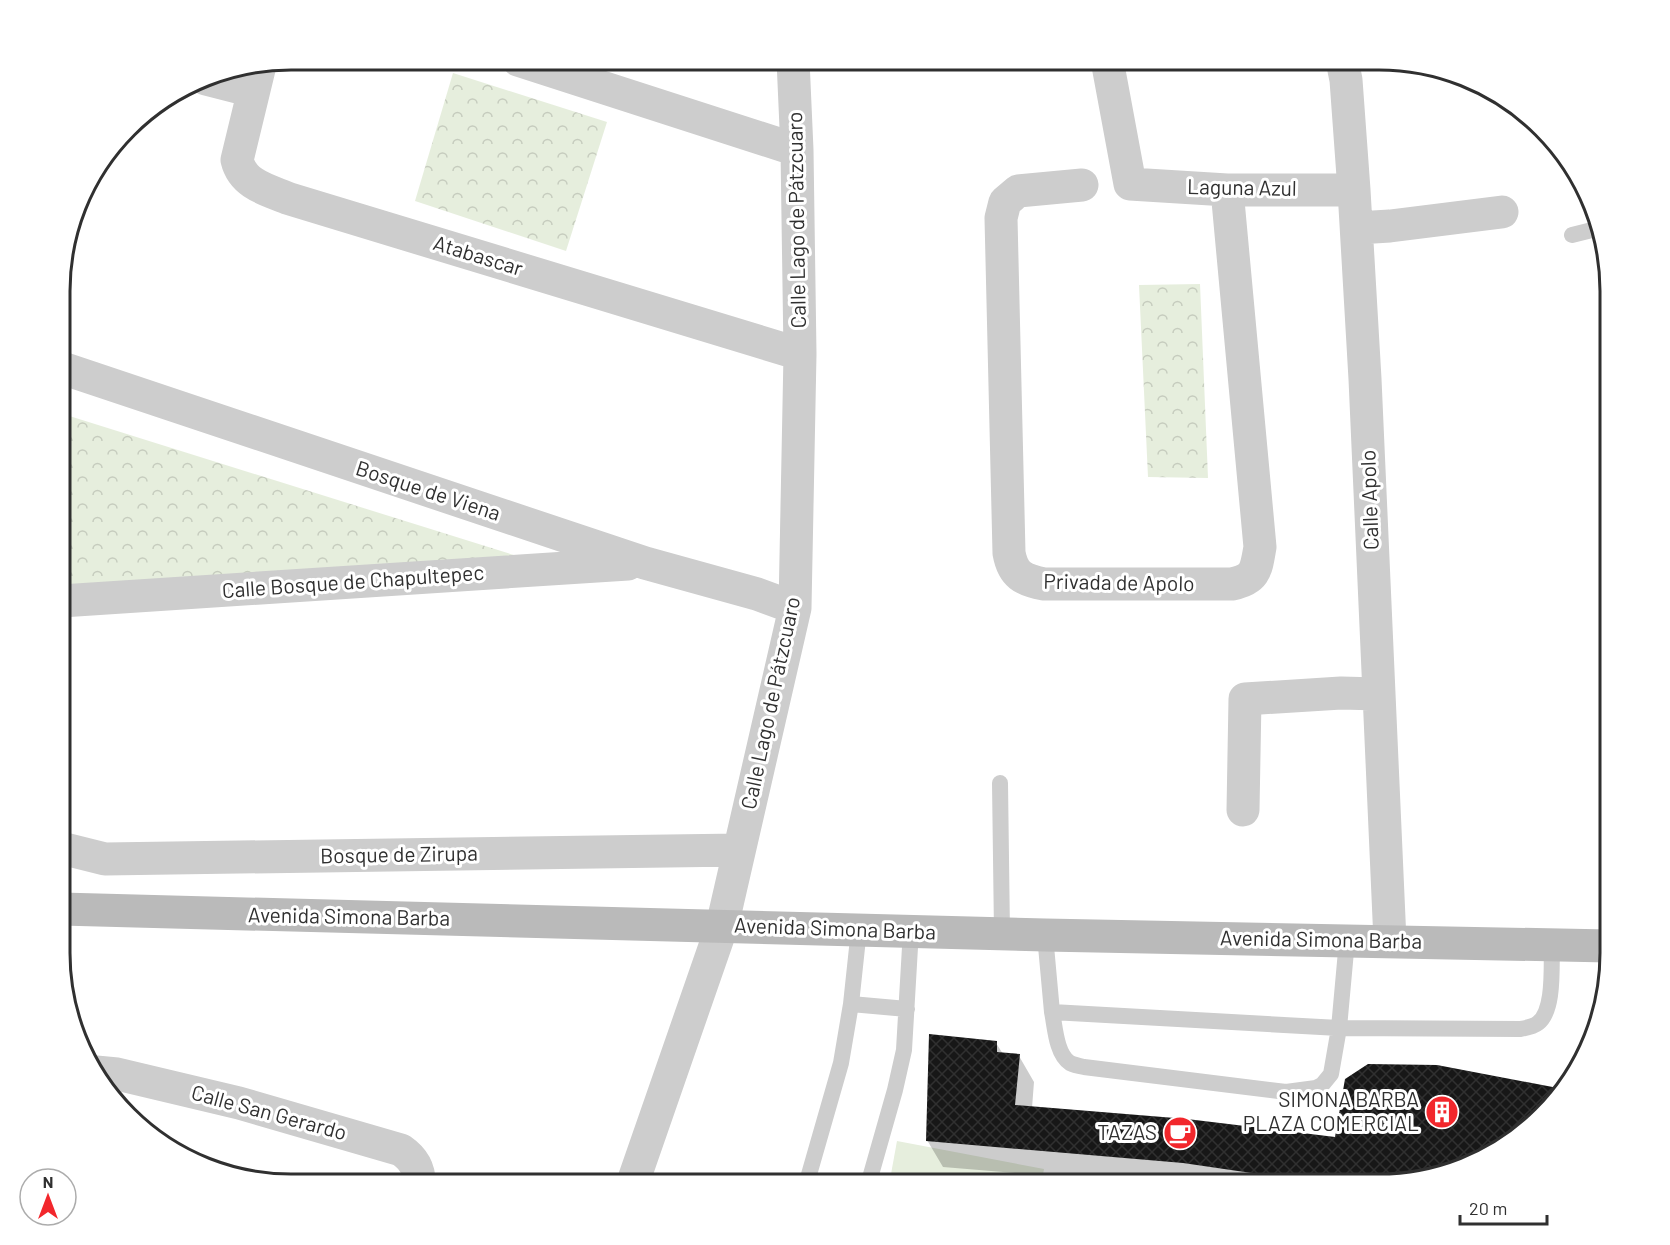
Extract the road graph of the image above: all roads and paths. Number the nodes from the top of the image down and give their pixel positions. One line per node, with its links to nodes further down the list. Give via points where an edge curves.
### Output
1 (549, 70): 7 (street)
2 (793, 70): 7 (street, Calle Lago de Pátzcuaro)
3 (1109, 70): 9 (street, Laguna Azul, via 1130,184)
4 (1344, 70): 10 (street, Calle Apolo)
5 (232, 78): 6 (street)
6 (257, 78): 15 (street, Atabascar, via 237,160 242,174 257,186)
7 (797, 150): 15 (street, Calle Lago de Pátzcuaro)
8 (1082, 185): 9 (street, Privada de Apolo, via 1018,191 1005,202 1001,218 1009,553 1017,573 1044,584 1232,584 1251,578 1255,570 1260,547)
9 (1227, 190): 10 (street, Laguna Azul)
10 (1354, 190): 12 (street, Calle Apolo)
11 (1502, 212): 12 (street)
12 (1357, 228): 20 (street, Calle Apolo)
13 (1591, 230): 14 (lane)
14 (1572, 235)
15 (800, 354): 19 (street, Calle Lago de Pátzcuaro)
16 (70, 371): 17 (street, Bosque de Viena)
17 (645, 563): 18 (street, Calle Bosque de Chapultepec); 19 (street, Bosque de Viena)
18 (70, 600)
19 (795, 608): 24 (street, Calle Lago de Pátzcuaro)
20 (1379, 694): 22 (street, via 1245,699); 32 (street, Calle Apolo)
21 (1000, 783): 29 (lane)
22 (1243, 810)
23 (70, 850): 24 (street, Bosque de Zirupa, via 105,860)
24 (739, 850): 26 (street, Calle Lago de Pátzcuaro)
25 (70, 909): 26 (main road, Avenida Simona Barba)
26 (722, 926): 27 (main road, Avenida Simona Barba); 41 (street, Calle Lago de Pátzcuaro)
27 (859, 929): 28 (main road, Avenida Simona Barba); 35 (lane)
28 (911, 930): 29 (main road, Avenida Simona Barba); 36 (lane)
29 (1002, 933): 30 (main road, Avenida Simona Barba)
30 (1045, 935): 31 (main road, Avenida Simona Barba); 37 (lane)
31 (1347, 940): 32 (main road, Avenida Simona Barba); 38 (lane)
32 (1390, 941): 33 (main road, Avenida Simona Barba)
33 (1552, 945): 34 (main road, Avenida Simona Barba); 38 (lane, via 1549,1004 1544,1016 1532,1027)
34 (1600, 946)
35 (851, 1004): 36 (lane); 42 (lane, via 841,1063)
36 (907, 1009): 43 (lane, via 904,1050)
37 (1052, 1012): 38 (lane); 38 (lane, via 1060,1049 1071,1064 1286,1092 1316,1088 1328,1079)
38 (1339, 1028)
39 (106, 1073): 40 (street, Calle San Gerardo, via 239,1102 401,1150 414,1162)
40 (419, 1174)
41 (636, 1174)
42 (809, 1174)
43 (871, 1174)

